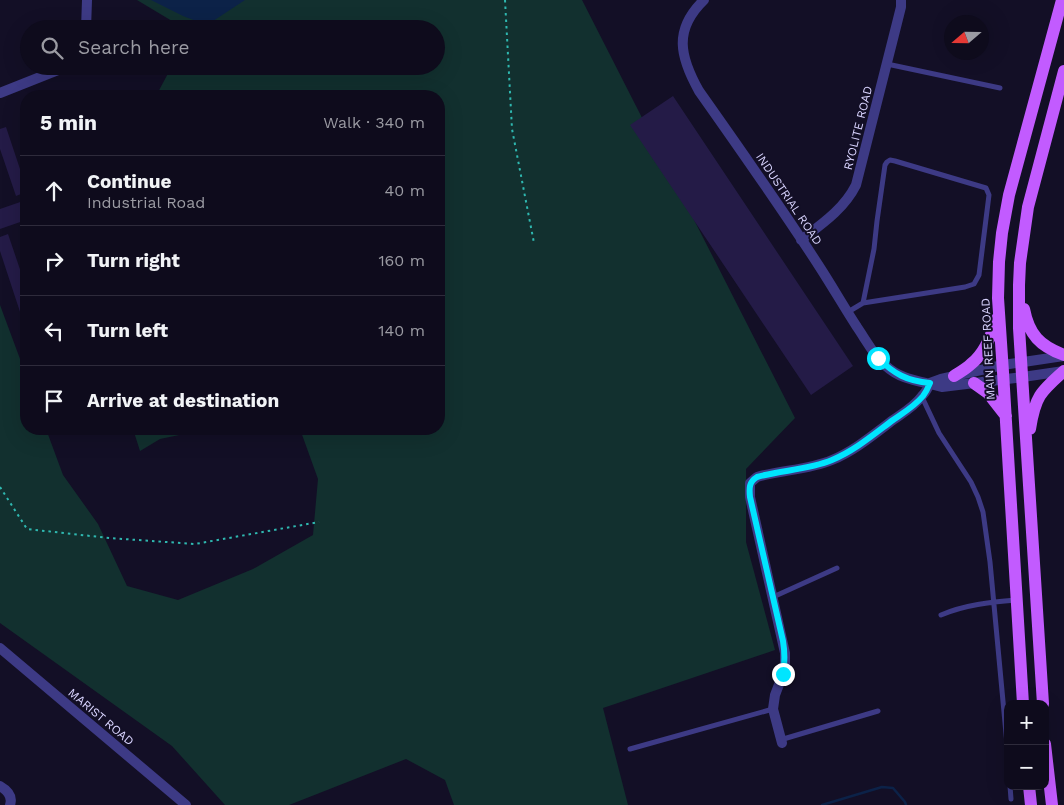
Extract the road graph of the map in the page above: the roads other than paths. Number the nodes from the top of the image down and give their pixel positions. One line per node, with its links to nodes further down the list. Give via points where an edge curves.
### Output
1 (87, 0): 5 (street)
2 (704, 0): 11 (street, INDUSTRIAL ROAD, via 693,12 684,32 685,62 700,91)
3 (901, 0): 6 (street, RYOLITE ROAD)
4 (1062, 0): 15 (main road, MAIN REEF ROAD, via 1009,195 999,262)
5 (86, 20)
6 (887, 64): 9 (lane); 11 (street, RYOLITE ROAD, via 856,186 844,205)
7 (1064, 71): 12 (main road, via 1028,207)
8 (45, 75): 10 (street)
9 (1000, 88)
10 (0, 93)
11 (801, 240): 14 (street, INDUSTRIAL ROAD)
12 (1019, 285): 16 (main road, via 1031,331 1047,347); 17 (main road)
13 (863, 303): 13 (lane, via 974,284 989,195 986,188 895,161 887,162); 14 (lane)
14 (848, 312): 23 (street, INDUSTRIAL ROAD, via 887,367 908,379)
15 (999, 314): 18 (main road, MAIN REEF ROAD); 20 (main road, via 986,347 971,364)
16 (1064, 356): 17 (street)
17 (1022, 362): 18 (street); 21 (main road)
18 (1003, 366): 20 (street); 22 (main road, MAIN REEF ROAD)
19 (1064, 371): 21 (street, INDUSTRIAL ROAD); 27 (main road, via 1041,392)
20 (954, 376): 23 (street)
21 (1023, 377): 22 (street, INDUSTRIAL ROAD); 27 (main road)
22 (1004, 380): 24 (street, INDUSTRIAL ROAD); 26 (main road, MAIN REEF ROAD)
23 (930, 383): 24 (street, INDUSTRIAL ROAD, via 942,387); 25 (street)
24 (974, 383): 26 (main road, via 988,393)
25 (922, 398): 29 (street, via 836,458 757,477 750,483 750,497); 31 (lane, via 981,504)
26 (1006, 416): 30 (main road, MAIN REEF ROAD)
27 (1027, 449): 35 (main road)
28 (837, 568): 29 (lane)
29 (773, 597): 36 (street, via 785,658)
30 (1016, 600): 31 (lane); 34 (main road, MAIN REEF ROAD)
31 (993, 602): 32 (lane); 39 (lane)
32 (941, 614)
33 (0, 648): 47 (street, MARIST ROAD)
34 (1023, 700)
35 (1043, 700)
36 (773, 709): 38 (street); 41 (lane)
37 (878, 711): 38 (lane)
38 (781, 741)
39 (1007, 745)
40 (1045, 745): 49 (main road)
41 (630, 749)
42 (0, 786): 46 (street, via 8,791)
43 (1011, 790): 45 (lane)
44 (1029, 790): 48 (main road)
45 (1012, 799)
46 (10, 805)
47 (186, 805)
48 (1031, 805)
49 (1052, 805)

